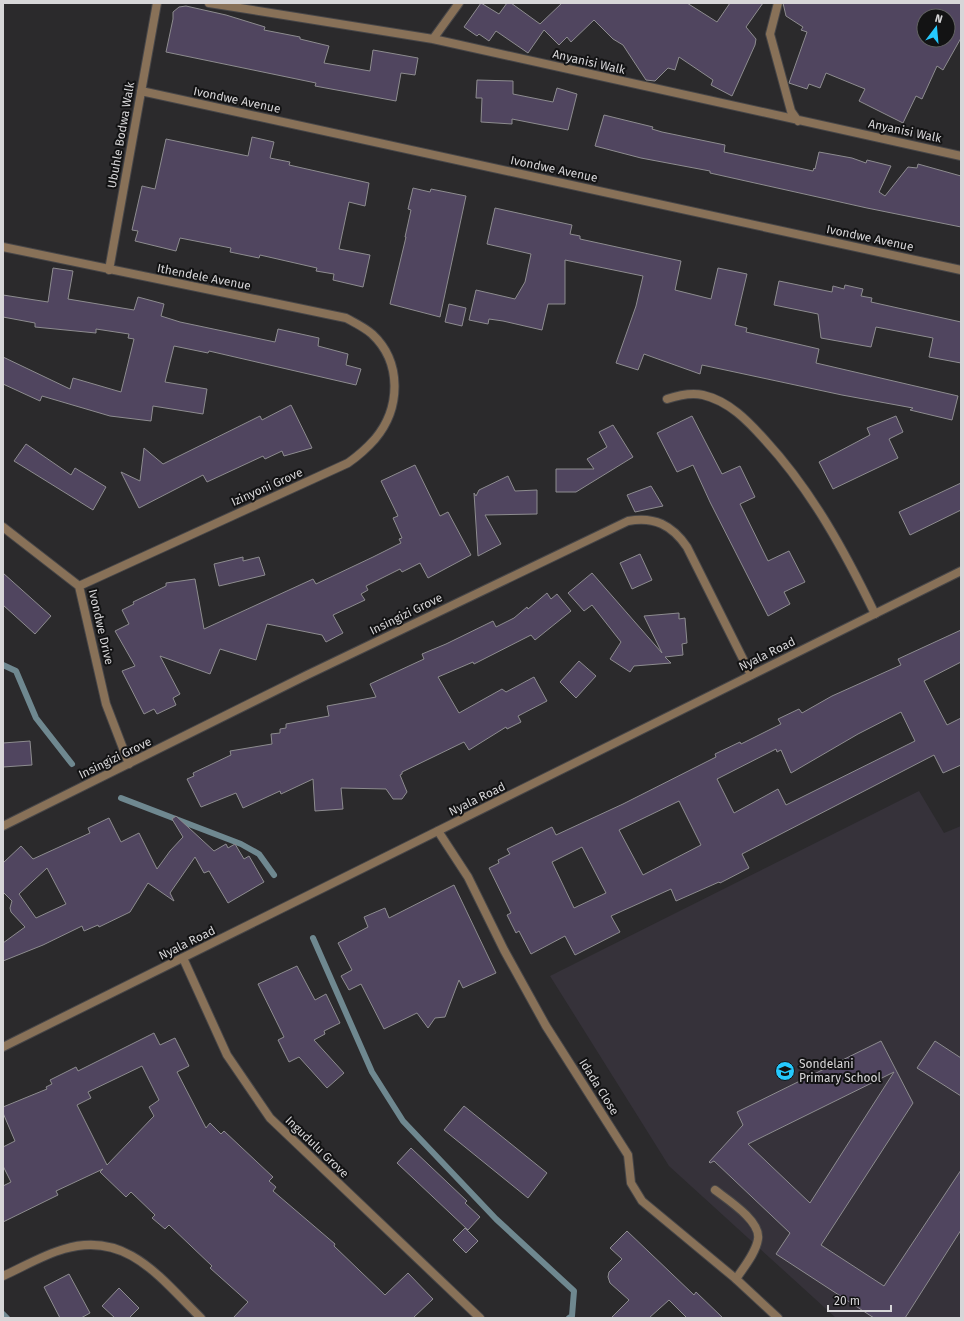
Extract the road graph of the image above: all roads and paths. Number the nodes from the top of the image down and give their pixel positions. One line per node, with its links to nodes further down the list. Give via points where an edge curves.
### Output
1 (157, 3): 6 (street, Ubuhle Bodwa Walk)
2 (209, 3): 5 (street, Anyanisi Walk)
3 (459, 3): 5 (street)
4 (778, 3): 7 (street, via 770,34 791,111)
5 (433, 39): 7 (street, Anyanisi Walk)
6 (141, 91): 10 (street, Ubuhle Bodwa Walk); 11 (street, Ivondwe Avenue)
7 (798, 121): 8 (street, Anyanisi Walk)
8 (961, 156)
9 (3, 247): 10 (street, Ithendele Avenue)
10 (109, 270): 12 (street, Ithendele Avenue, via 346,318 371,334)
11 (961, 270)
12 (387, 354): 16 (street, Izinyoni Grove, via 395,372 391,410 376,438 348,463)
13 (667, 399): 17 (street, via 685,394 701,394 719,401 749,422 786,464 812,499 853,568)
14 (3, 527): 16 (street, Ivondwe Drive)
15 (961, 571): 17 (street, Nyala Road)
16 (79, 586): 19 (street, Ivondwe Drive, via 106,704)
17 (875, 614): 18 (street, Nyala Road)
18 (752, 675): 19 (street, Insingizi Grove, via 680,536 659,522 638,519 618,525 307,675); 21 (street, Nyala Road)
19 (130, 764): 20 (street, Insingizi Grove)
20 (3, 826)
21 (438, 831): 22 (street, Nyala Road); 26 (street, Idada Close, via 468,877 546,1026 628,1155 631,1183 642,1201)
22 (183, 958): 23 (street, Nyala Road); 28 (street, Ingudulu Grove, via 227,1056 270,1118)
23 (3, 1047)
24 (715, 1190): 26 (street, via 748,1217 758,1231 755,1249)
25 (3, 1276): 27 (street, via 63,1249 85,1244 105,1245 125,1251 153,1270)
26 (736, 1279): 29 (street, Idada Close)
27 (201, 1318)
28 (478, 1318)
29 (778, 1318)

